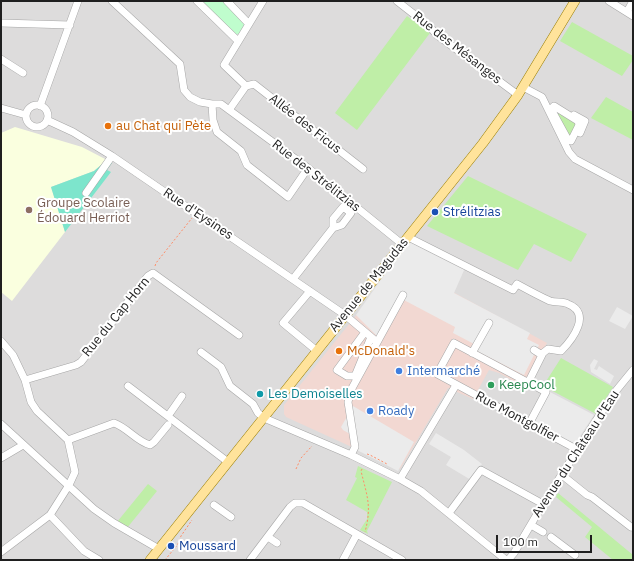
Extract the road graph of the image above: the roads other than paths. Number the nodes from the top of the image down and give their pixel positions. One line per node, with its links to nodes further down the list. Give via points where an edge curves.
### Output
1 (78, 1): 13 (street)
2 (112, 1): 21 (street, Rue des Strélitzias, via 180,64 184,90 190,97)
3 (197, 1): 14 (street)
4 (227, 1): 12 (street)
5 (263, 1): 12 (street)
6 (397, 1): 19 (street, Rue des Mésanges)
7 (575, 1): 18 (main road, Avenue de Magudas)
8 (609, 1): 10 (street)
9 (633, 1): 10 (street)
10 (630, 14)
11 (1, 24): 13 (street)
12 (249, 24): 14 (street)
13 (70, 25): 22 (street)
14 (238, 41): 17 (street, via 224,65)
15 (1, 59): 16 (street)
16 (23, 73)
17 (246, 86): 23 (street); 31 (street, Allée des Ficus, via 254,84)
18 (523, 87): 19 (main road, Avenue de Magudas); 20 (street)
19 (518, 95): 35 (main road, Avenue de Magudas)
20 (542, 97): 28 (street); 28 (street, via 586,121)
21 (212, 104): 23 (street, Rue des Strélitzias, via 220,104); 30 (street, via 217,132 241,151 248,165 288,196)
22 (40, 106): 25 (street, via 31,107); 26 (street, via 46,110)
23 (229, 110): 30 (street, Rue des Strélitzias)
24 (2, 111): 25 (street)
25 (26, 115): 26 (street, via 27,122 36,127 43,125)
26 (47, 120): 29 (street, Rue d'Eysines, via 73,132)
27 (579, 125): 27 (street, via 578,120 552,107 551,110 568,140 571,141)
28 (569, 152): 32 (street, via 583,164)
29 (112, 156): 33 (street); 36 (street, Rue d'Eysines)
30 (308, 168): 35 (street, Rue des Strélitzias)
31 (363, 169)
32 (633, 190)
33 (86, 194)
34 (333, 228): 36 (street)
35 (405, 240): 39 (main road, Avenue de Magudas); 49 (street, Rue des Strélitzias, via 513,290 517,284 552,302 567,303 574,307 580,313 578,328 561,351 548,349)
36 (293, 279): 37 (street, Rue d'Eysines)
37 (310, 291): 39 (street, Rue d'Eysines); 47 (street, via 283,323)
38 (403, 296): 44 (street)
39 (345, 315): 42 (street, Rue d'Eysines); 47 (main road, Avenue de Magudas)
40 (489, 322): 48 (street)
41 (239, 335): 51 (street, Rue du Cap Horn, via 153,273 148,276 81,362)
42 (368, 335): 42 (street, via 355,376 347,376 337,370); 44 (street, Rue d'Eysines)
43 (1, 341): 51 (street, via 14,355)
44 (377, 342): 64 (street, via 351,390 348,402 355,447)
45 (534, 350): 49 (street)
46 (201, 352): 57 (street, via 221,367 230,386 253,404)
47 (317, 352): 57 (main road, Avenue de Magudas)
48 (472, 353): 52 (street); 53 (street, Rue Montgolfier, via 454,343 437,374)
49 (542, 355): 52 (street)
50 (633, 370): 63 (street, Avenue du Château d'Eau, via 615,392)
51 (25, 380): 61 (street, via 31,402 37,411)
52 (528, 383): 59 (street, via 546,392)
53 (456, 385): 59 (street, Rue Montgolfier); 68 (street)
54 (128, 386): 56 (street)
55 (182, 396): 56 (street)
56 (168, 416): 66 (street)
57 (264, 418): 64 (street); 66 (main road, Avenue de Magudas)
58 (1, 424): 62 (street)
59 (529, 424): 63 (street, Rue Montgolfier)
60 (168, 425): 61 (street, via 150,445 114,423)
61 (68, 440): 69 (street, via 74,472)
62 (23, 445): 65 (street); 69 (street)
63 (578, 450): 67 (street, Avenue du Château d'Eau)
64 (352, 455): 68 (street)
65 (1, 458)
66 (228, 462): 82 (main road, Avenue de Magudas)
67 (562, 475): 70 (street, Avenue du Château d'Eau); 76 (street, via 586,496 592,496)
68 (400, 479): 72 (street, via 421,491)
69 (69, 485): 73 (street); 82 (street, via 94,509)
70 (543, 504): 72 (street, via 481,470); 75 (street, Avenue du Château d'Eau)
71 (214, 505): 74 (street)
72 (449, 514): 90 (street)
73 (50, 515): 83 (street); 85 (street, via 84,551)
74 (231, 518)
75 (531, 525): 77 (street); 90 (street, Avenue du Château d'Eau)
76 (630, 527)
77 (543, 532)
78 (360, 536): 79 (street, via 303,503 295,503); 88 (street); 89 (street)
79 (268, 537): 81 (street); 87 (street)
80 (551, 537): 84 (street)
81 (277, 543)
82 (159, 549): 86 (main road, Avenue de Magudas)
83 (1, 552)
84 (575, 555)
85 (99, 560)
86 (150, 560)
87 (251, 560)
88 (343, 560)
89 (402, 560)
90 (507, 560)

